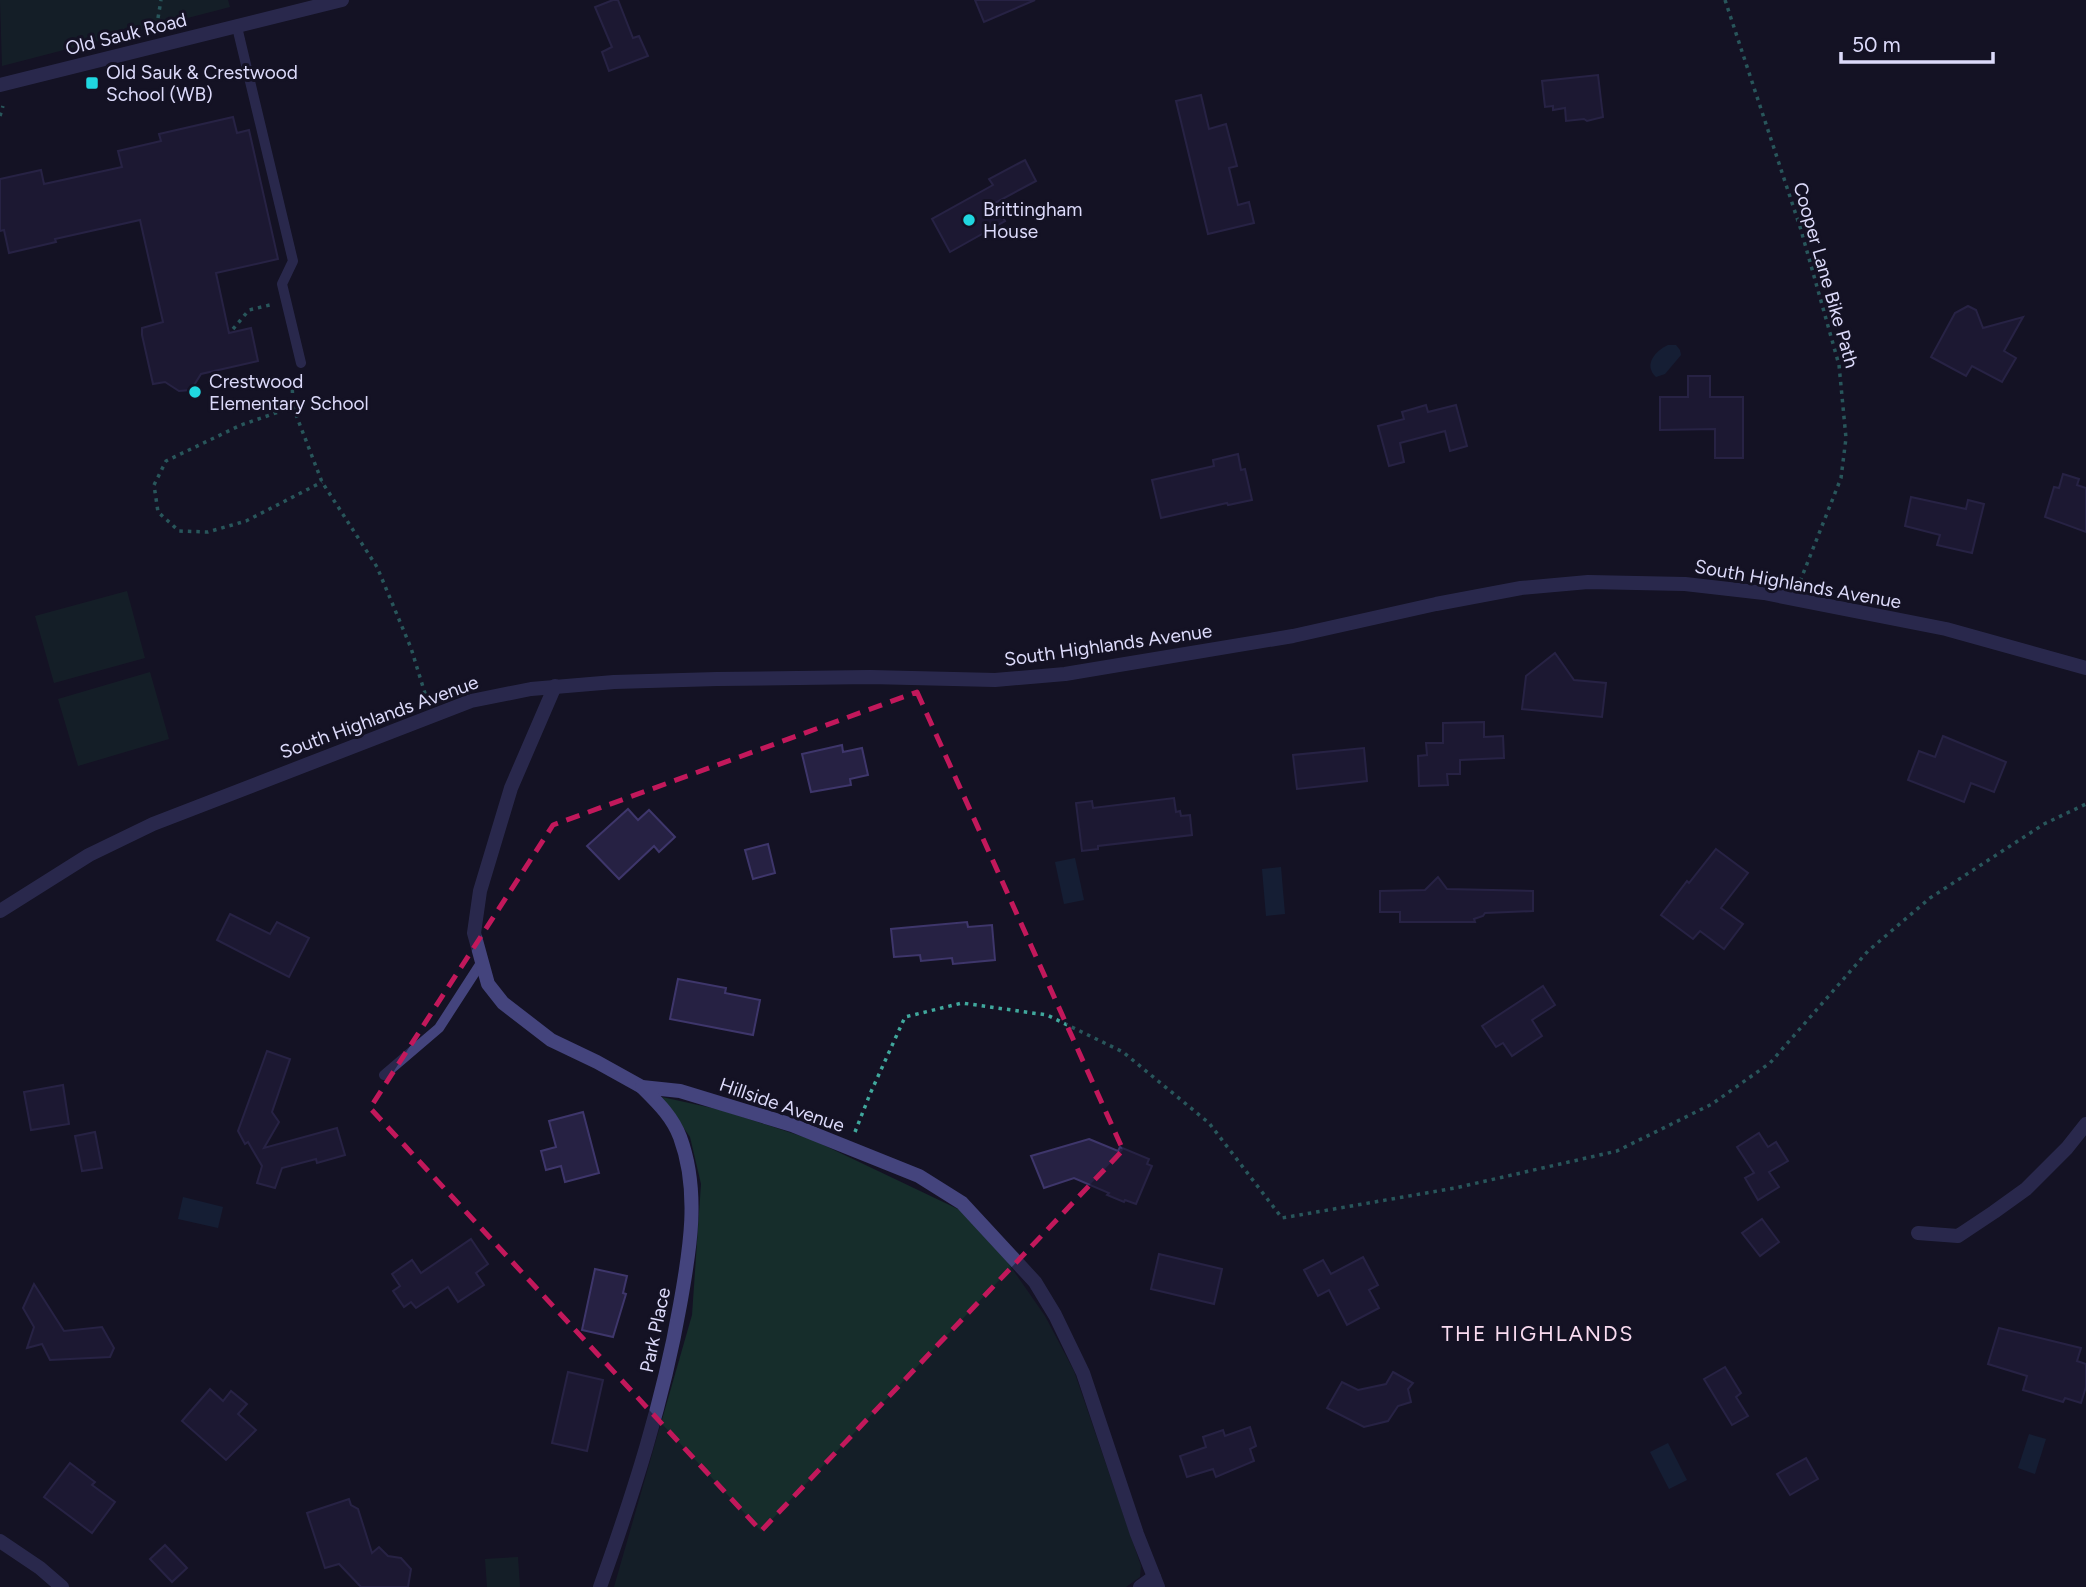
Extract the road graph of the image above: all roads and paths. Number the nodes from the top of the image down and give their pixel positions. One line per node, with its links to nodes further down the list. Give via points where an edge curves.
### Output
1 (161, 0): 4 (path)
2 (342, 0): 5 (street, Old Sauk Road)
3 (1725, 0): 15 (path, Cooper Lane Bike Path, via 1801,230 1839,365 1846,438 1841,478)
4 (158, 18)
5 (237, 27): 6 (street, Old Sauk Road); 9 (lane, via 293,261 282,284)
6 (0, 85)
7 (2, 106): 8 (path)
8 (0, 116)
9 (286, 301): 10 (path, via 248,310); 11 (lane)
10 (233, 329)
11 (300, 363)
12 (292, 382): 13 (path)
13 (293, 407): 14 (path); 14 (path, via 241,425 166,461 154,485 158,512 179,531 208,532 246,521)
14 (322, 482): 18 (path, via 377,567 411,648)
15 (1793, 599): 16 (street, South Highlands Avenue, via 1946,629); 17 (street, South Highlands Avenue, via 1685,584 1588,582 1521,588 1293,636 1065,674 995,680 717,679)
16 (2086, 668)
17 (555, 687): 18 (street, South Highlands Avenue, via 471,701); 21 (street, Hillside Avenue, via 511,788 480,891 474,933)
18 (432, 716): 20 (street, South Highlands Avenue, via 153,824 89,855)
19 (2086, 804): 25 (path, via 2044,824 1930,898 1868,951 1770,1063 1712,1104 1617,1151 1455,1188 1282,1218 1209,1123 1123,1052 1047,1015 962,1003 905,1017)
20 (0, 911)
21 (481, 963): 22 (lane, via 439,1028); 23 (street, Hillside Avenue, via 488,984 503,1003 551,1040)
22 (384, 1075)
23 (642, 1087): 25 (street, Hillside Avenue, via 680,1091); 30 (street, Park Place, via 665,1109 680,1136 690,1171 692,1211 671,1356)
24 (2086, 1124): 26 (street, via 2026,1189 1958,1236)
25 (850, 1148): 28 (street, Hillside Avenue, via 919,1176 962,1203 1035,1282 1083,1373)
26 (1918, 1233)
27 (0, 1541): 29 (street)
28 (1156, 1582): 31 (street)
29 (62, 1587)
30 (600, 1587)
31 (1140, 1587)

